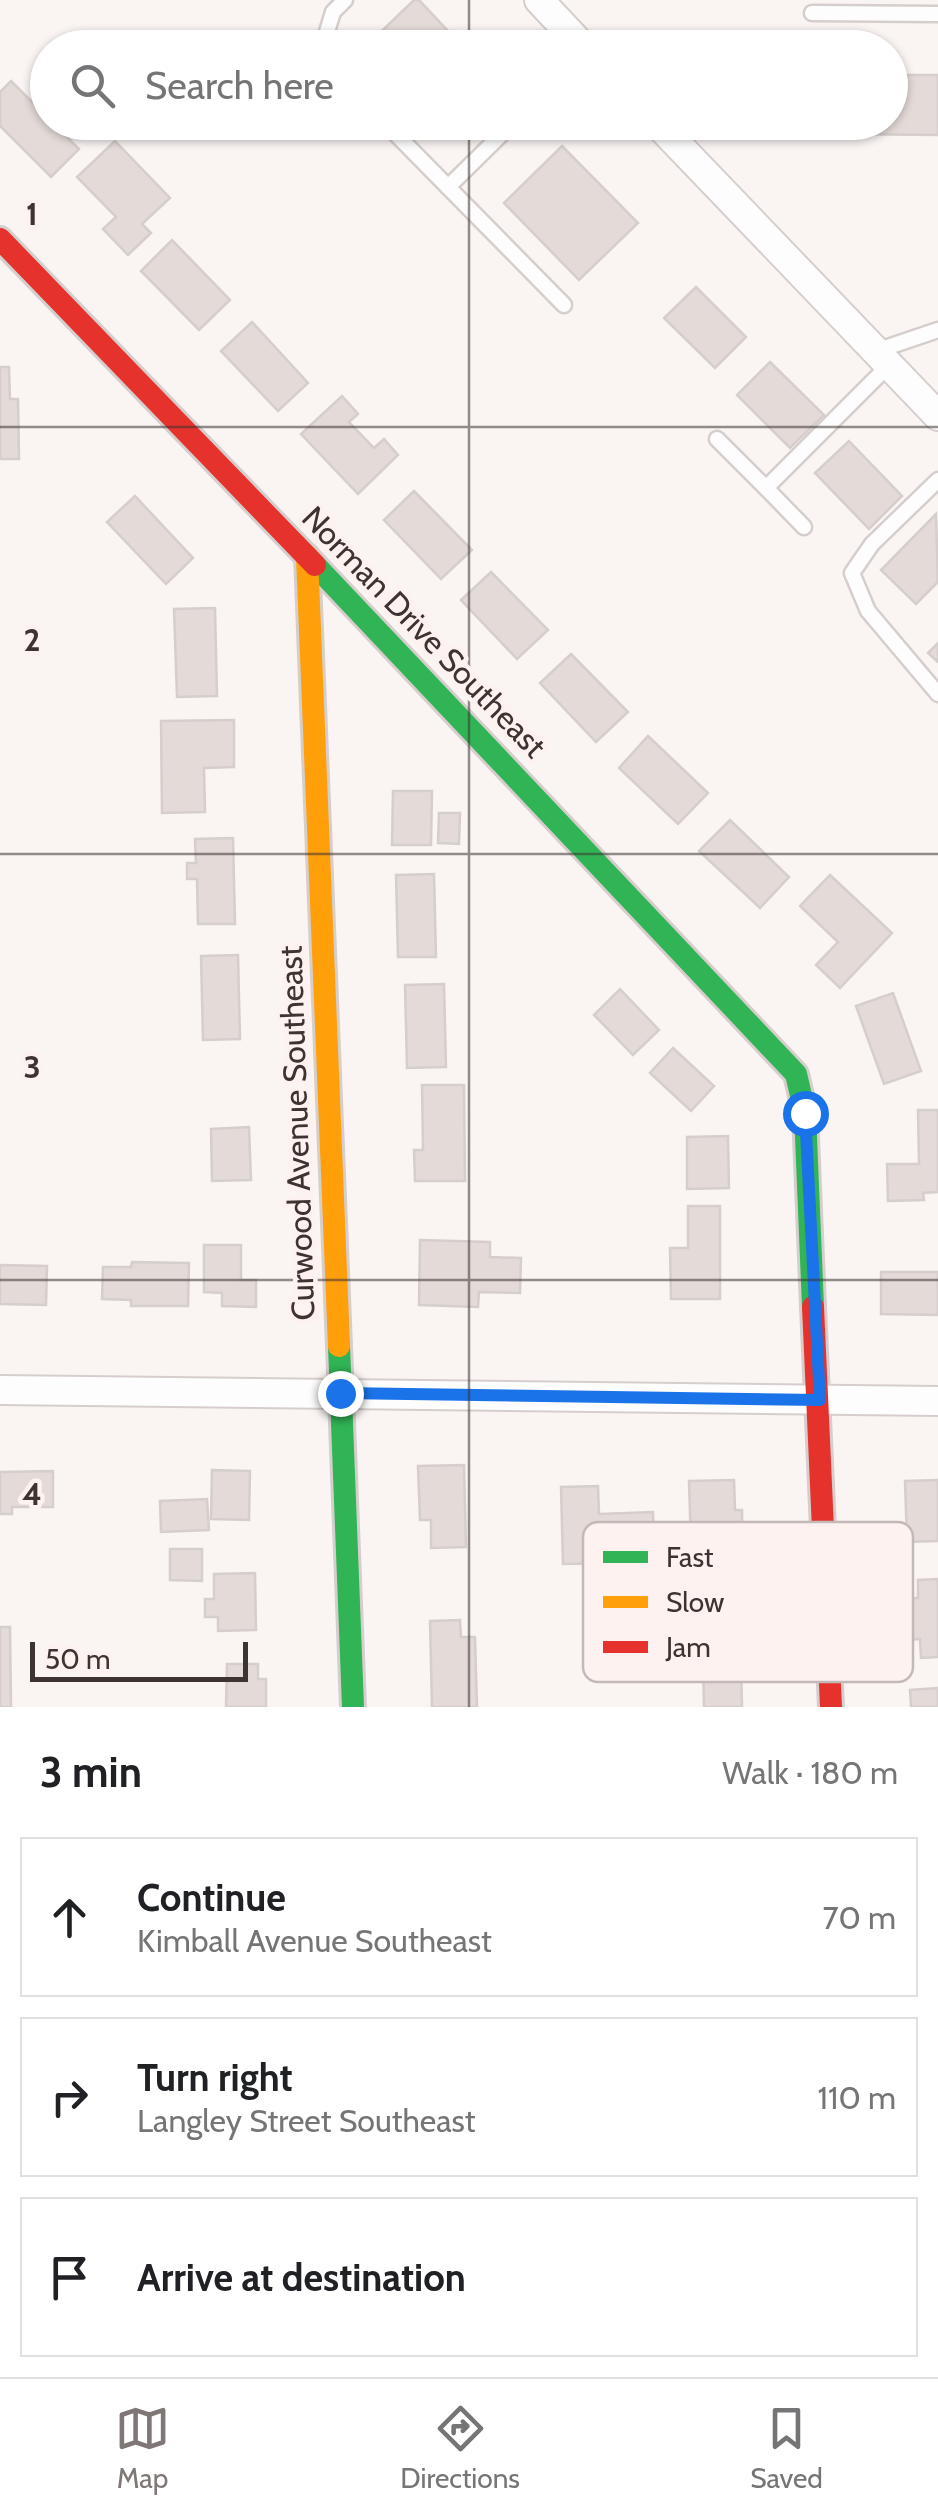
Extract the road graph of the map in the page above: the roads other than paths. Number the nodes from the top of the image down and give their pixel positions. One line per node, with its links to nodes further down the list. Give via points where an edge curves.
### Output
1 (345, 0): 5 (lane)
2 (538, 0): 6 (street)
3 (812, 13): 4 (lane)
4 (938, 14)
5 (327, 30)
6 (567, 30)
7 (402, 140): 10 (lane)
8 (496, 140): 10 (lane)
9 (673, 140): 14 (street)
10 (448, 187): 12 (lane)
11 (0, 239): 20 (street, Norman Drive Southeast)
12 (564, 305)
13 (938, 330): 14 (lane)
14 (883, 358): 15 (street); 18 (lane)
15 (938, 416)
16 (717, 439): 18 (lane)
17 (938, 480): 21 (lane, via 872,544 852,573 868,611)
18 (766, 488): 19 (lane)
19 (804, 528)
20 (307, 556): 23 (street, Curwood Avenue Southeast); 24 (street, Norman Drive Southeast, via 796,1074 805,1113)
21 (938, 694)
22 (0, 1390): 23 (street)
23 (340, 1393): 24 (street); 28 (street, Curwood Avenue Southeast)
24 (820, 1400): 25 (street); 26 (street)
25 (938, 1401)
26 (824, 1522)
27 (830, 1682): 29 (street)
28 (353, 1707)
29 (831, 1707)

